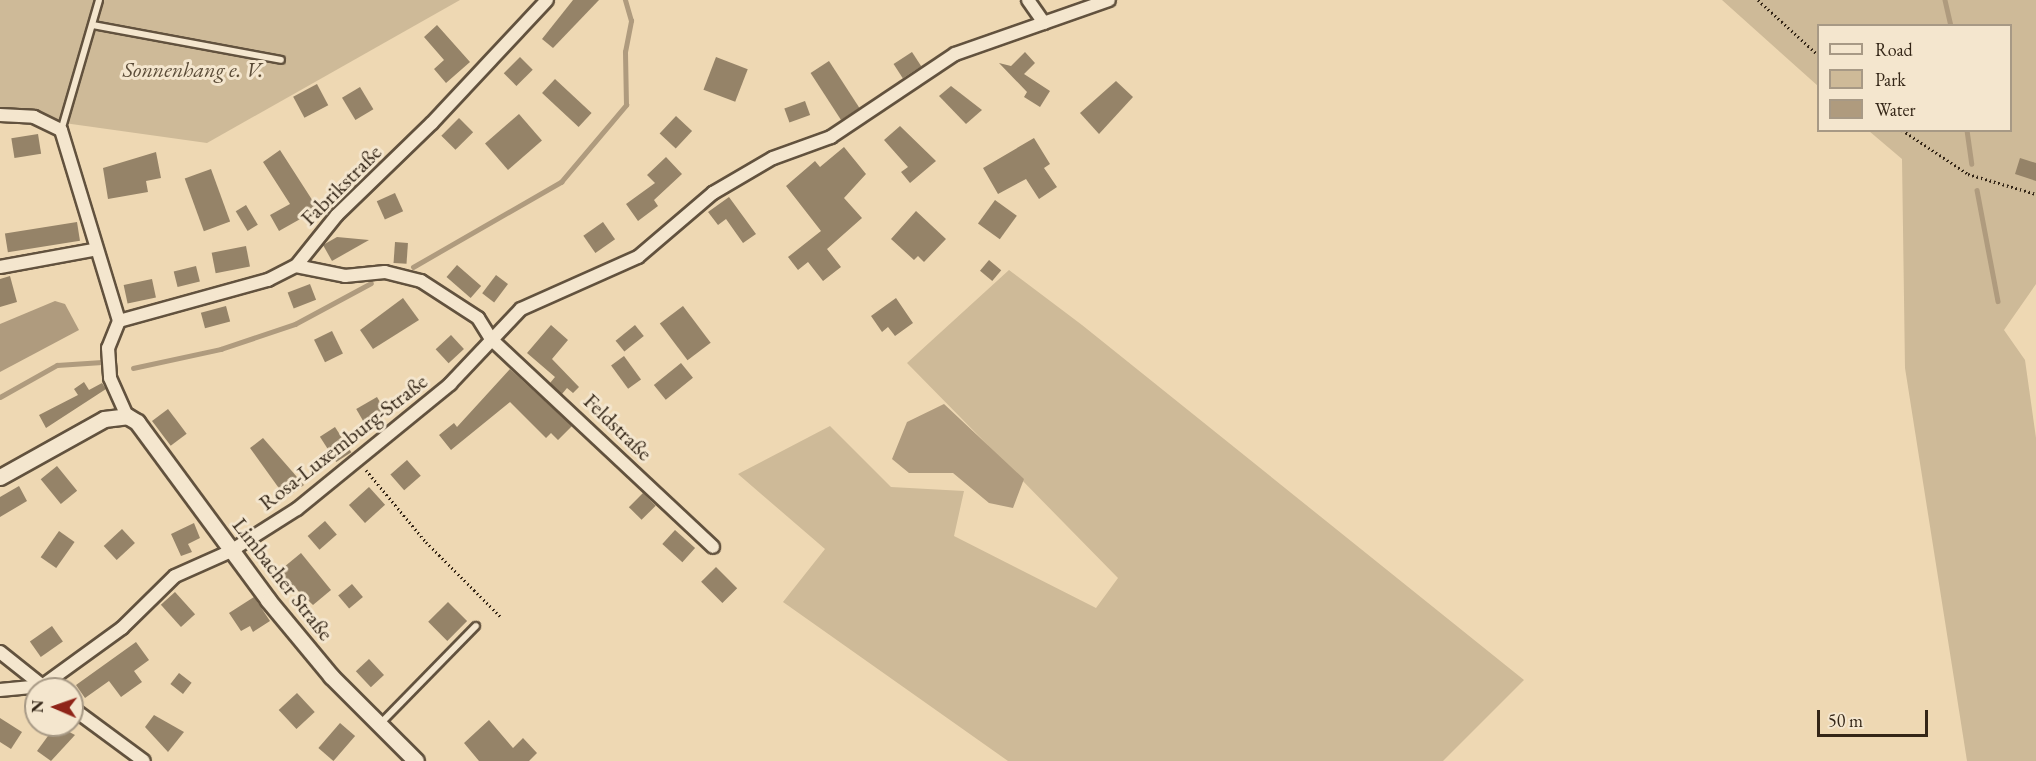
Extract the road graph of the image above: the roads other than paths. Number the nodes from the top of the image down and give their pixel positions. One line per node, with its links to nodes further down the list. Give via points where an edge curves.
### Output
1 (99, 0): 6 (lane)
2 (547, 0): 11 (street, Fabrikstraße, via 432,123 337,215)
3 (1028, 0): 5 (street)
4 (1109, 0): 5 (street, Rosa-Luxemburg-Straße)
5 (1044, 23): 14 (street, Rosa-Luxemburg-Straße, via 955,54 831,137 773,158 713,194 638,257 521,309)
6 (93, 25): 7 (lane); 9 (lane)
7 (280, 60)
8 (0, 115): 9 (street, via 34,117)
9 (61, 131): 10 (street)
10 (93, 250): 12 (street); 13 (street)
11 (296, 266): 13 (street, Fabrikstraße, via 268,280); 14 (street, Feldstraße, via 345,276 385,272 421,281 478,318)
12 (0, 267)
13 (119, 321): 15 (street, via 109,358 110,378)
14 (491, 339): 17 (street, Feldstraße); 18 (street, Rosa-Luxemburg-Straße, via 450,384 297,508)
15 (127, 416): 16 (street, via 104,418); 18 (street, Limbacher Straße, via 147,434)
16 (0, 477)
17 (713, 547)
18 (229, 552): 22 (street, Rosa-Luxemburg-Straße, via 175,576 122,628); 26 (street, Limbacher Straße, via 331,676)
19 (476, 626): 26 (lane)
20 (0, 652): 21 (street)
21 (32, 677)
22 (58, 677)
23 (24, 688): 24 (street)
24 (0, 690)
25 (84, 717): 27 (street)
26 (380, 725): 28 (street, Limbacher Straße)
27 (144, 761)
28 (416, 761)

